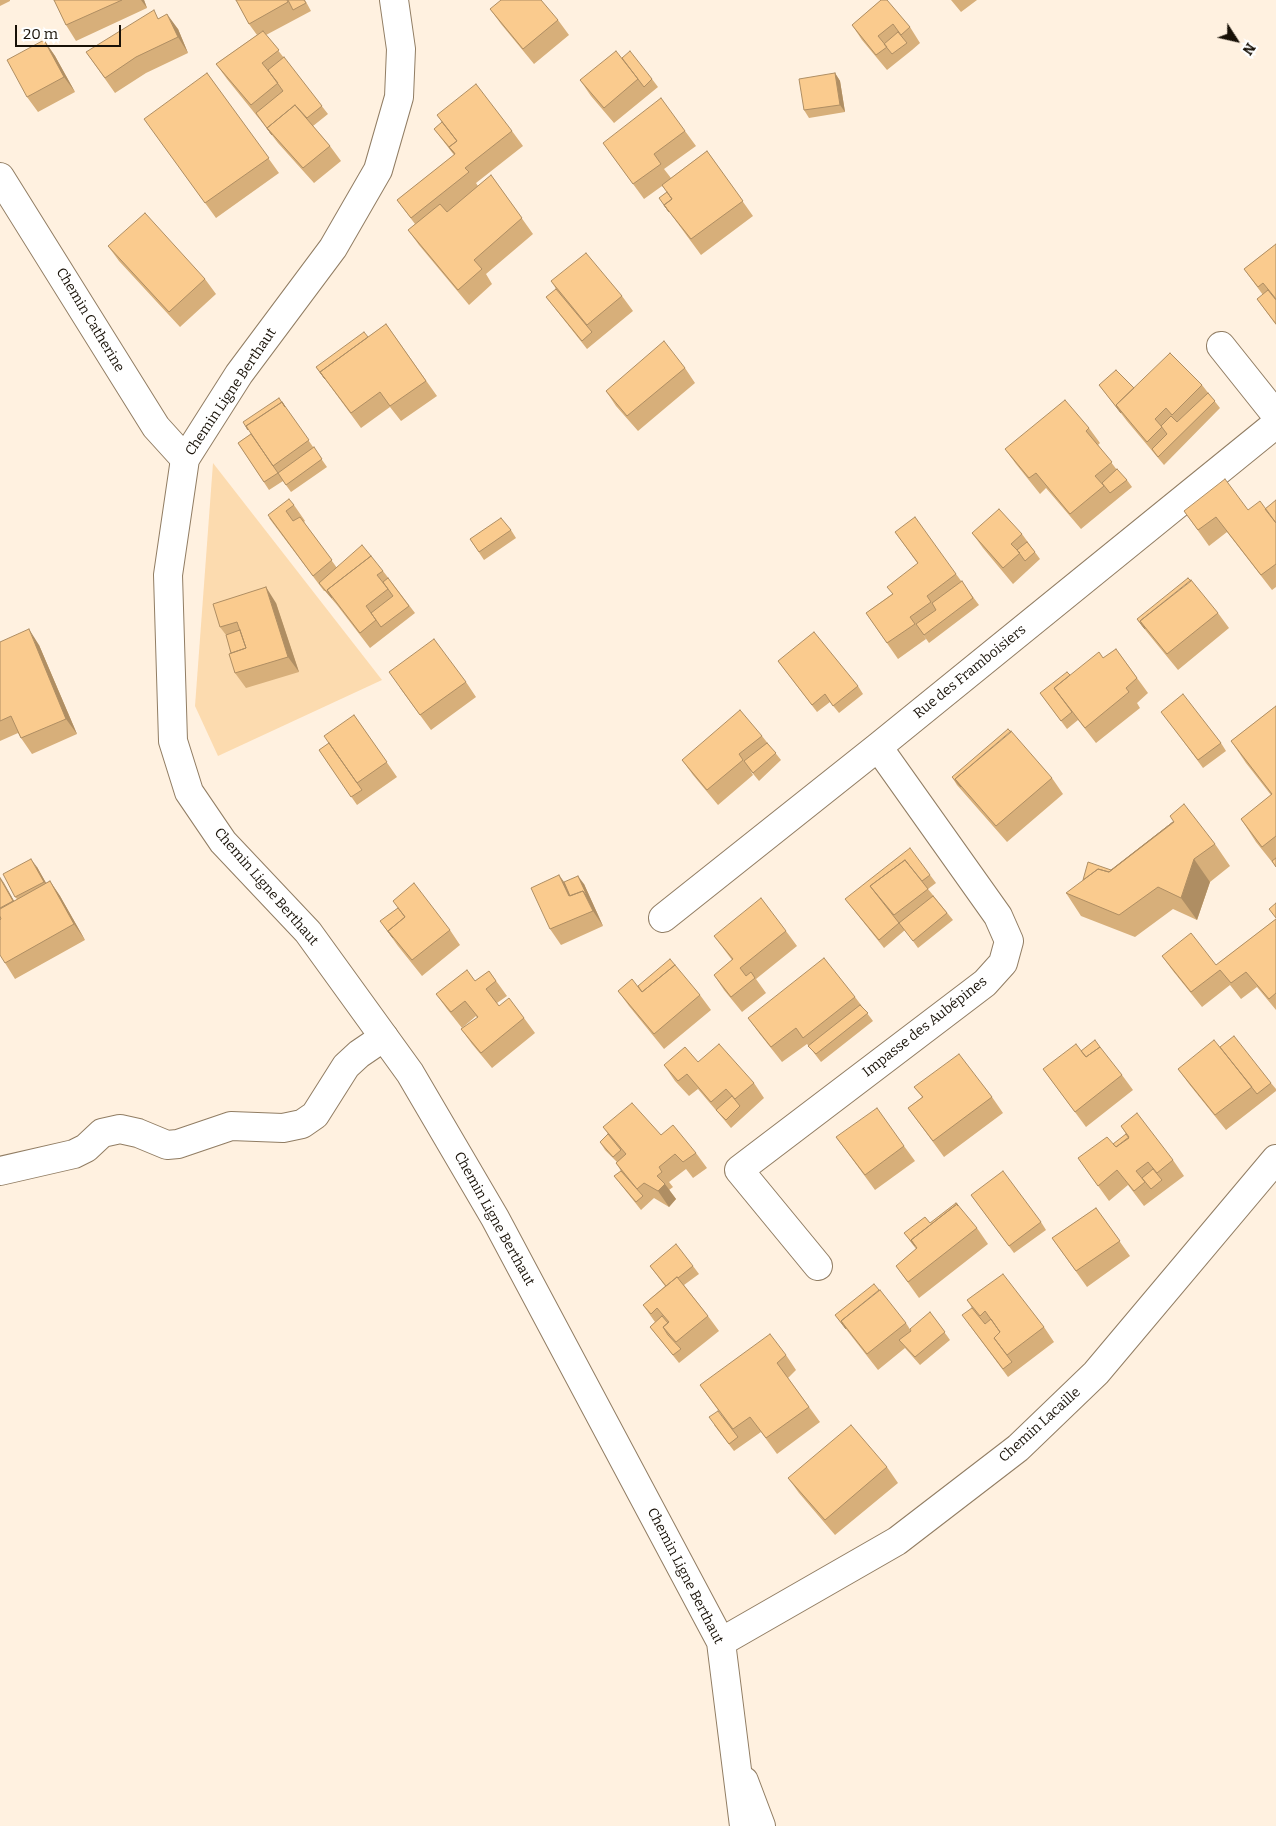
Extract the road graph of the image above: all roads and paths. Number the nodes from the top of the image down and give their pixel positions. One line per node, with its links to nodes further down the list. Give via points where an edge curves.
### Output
1 (394, 0): 6 (street, Chemin Ligne Berthaut, via 401,49 399,97 378,170 333,248 240,374)
2 (0, 177): 6 (street, Chemin Catherine, via 156,427)
3 (1221, 346): 4 (street)
4 (1276, 415)
5 (1276, 424): 7 (street, Rue des Framboisiers)
6 (185, 459): 9 (street, Chemin Ligne Berthaut, via 168,575 173,741 189,792 223,842 308,932)
7 (878, 747): 8 (street, Rue des Framboisiers); 12 (street, Impasse des Aubépines, via 998,916 1009,941 1003,963 985,983 739,1170)
8 (663, 918)
9 (384, 1037): 11 (street, via 346,1066 315,1115 302,1124 282,1128 231,1126 167,1145 120,1129 102,1133 74,1154); 13 (street, Chemin Ligne Berthaut, via 410,1073 495,1218)
10 (1276, 1159): 13 (street, Chemin Lacaille, via 1096,1374 1018,1448 896,1541)
11 (0, 1171)
12 (818, 1266)
13 (721, 1642): 14 (street, Chemin Ligne Berthaut)
14 (736, 1760): 15 (street, Chemin Ligne Berthaut); 16 (street)
15 (744, 1826)
16 (760, 1826)

